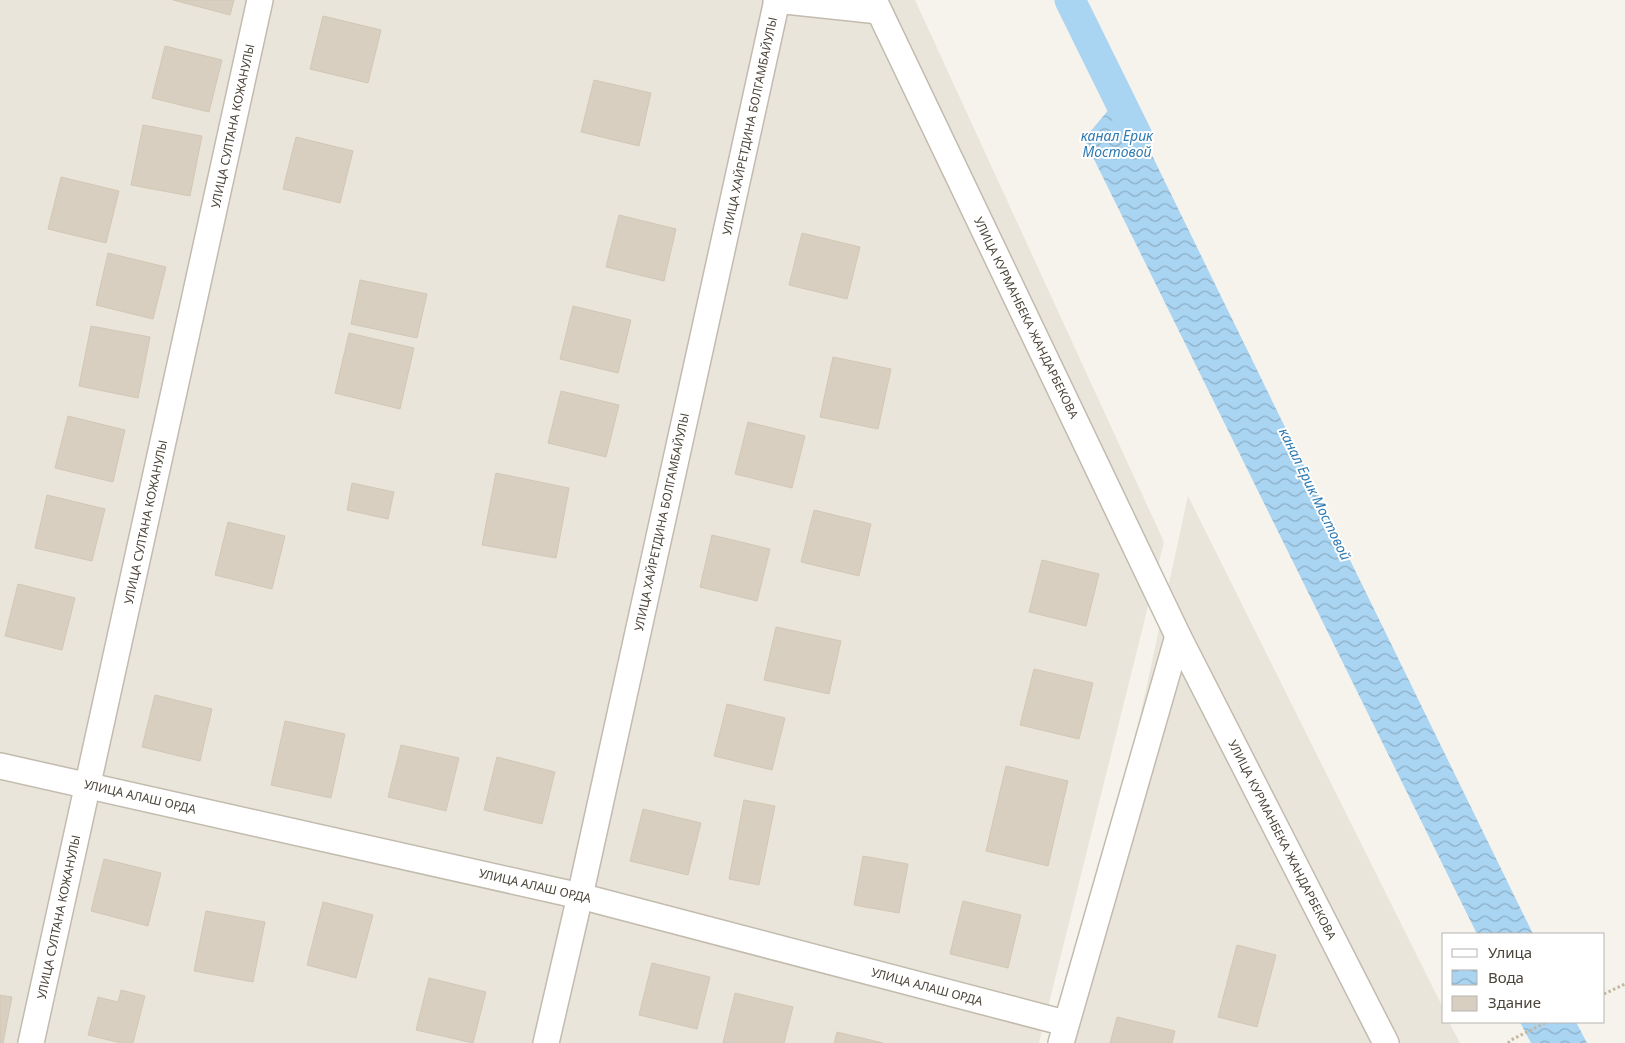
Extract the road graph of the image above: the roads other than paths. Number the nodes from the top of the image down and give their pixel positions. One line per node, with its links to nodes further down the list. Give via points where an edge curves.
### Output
1 (260, 0): 6 (street, УЛИЦА СУЛТАНА КОЖАНУЛЫ)
2 (776, 0): 3 (street); 7 (street, УЛИЦА ХАЙРЕТДИНА БОЛГАМБАЙУЛЫ)
3 (876, 5): 4 (street, УЛИЦА КУРМАНБЕКА ЖАНДАРБЕКОВА)
4 (1178, 636): 8 (street); 11 (street, УЛИЦА КУРМАНБЕКА ЖАНДАРБЕКОВА)
5 (0, 766): 6 (street, УЛИЦА АЛАШ ОРДА)
6 (88, 785): 7 (street, УЛИЦА АЛАШ ОРДА); 9 (street, УЛИЦА СУЛТАНА КОЖАНУЛЫ)
7 (580, 896): 8 (street, УЛИЦА АЛАШ ОРДА); 10 (street, УЛИЦА ХАЙРЕТДИНА БОЛГАМБАЙУЛЫ)
8 (1063, 1033)
9 (31, 1043)
10 (546, 1043)
11 (1386, 1043)

